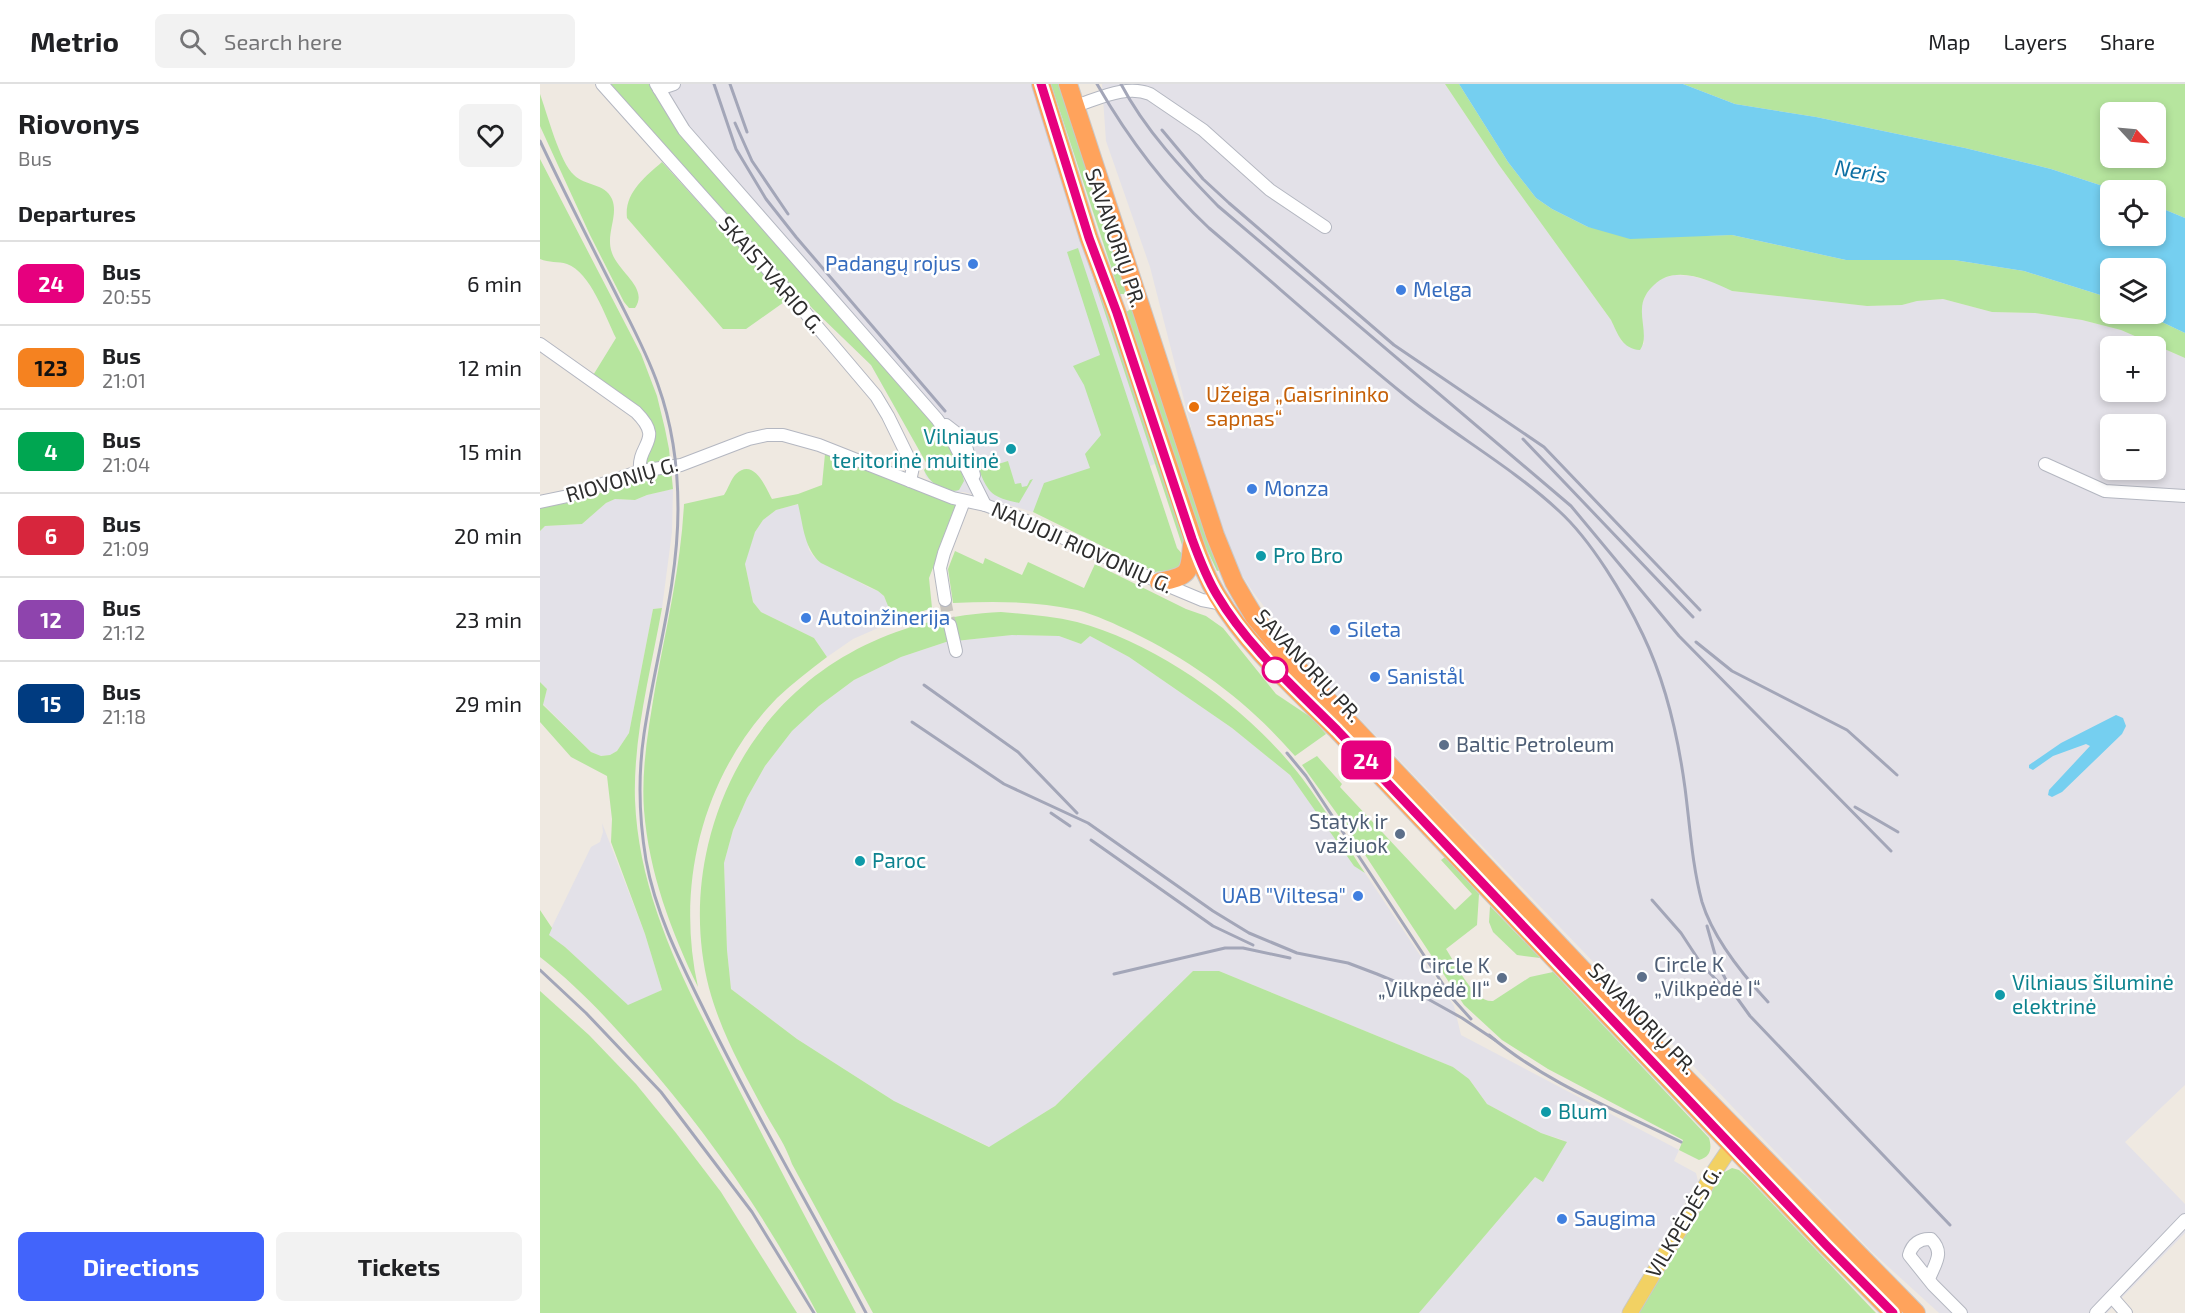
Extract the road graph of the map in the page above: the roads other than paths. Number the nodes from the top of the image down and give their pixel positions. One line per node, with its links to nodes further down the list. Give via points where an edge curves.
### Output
1 (602, 84): 14 (street, SKAISTVARIO G., via 876,396 912,467)
2 (674, 84): 5 (street)
3 (1041, 84): 9 (highway, SAVANORIŲ PR.)
4 (1068, 84): 6 (highway, SAVANORIŲ PR.)
5 (658, 86): 18 (street, via 684,130 938,419 964,439)
6 (1075, 106): 7 (street, via 1142,90 1203,130 1270,190); 8 (highway, SAVANORIŲ PR.)
7 (1325, 226)
8 (1139, 302): 9 (highway, via 1125,300); 22 (highway, SAVANORIŲ PR., via 1215,535)
9 (1117, 313): 19 (highway, SAVANORIŲ PR.)
10 (540, 345): 13 (street, via 645,421 650,436 639,460)
11 (702, 455): 13 (street, RIOVONIŲ G., via 681,465); 14 (street, NAUJOJI RIOVONIŲ G., via 749,439 783,435 819,444)
12 (2044, 464): 15 (street, via 2105,491)
13 (640, 471): 17 (street, RIOVONIŲ G.)
14 (910, 481): 16 (street, NAUJOJI RIOVONIŲ G.)
15 (2185, 496)
16 (964, 501): 18 (street, NAUJOJI RIOVONIŲ G.); 21 (street, via 940,568)
17 (540, 502)
18 (985, 505): 20 (street, NAUJOJI RIOVONIŲ G.)
19 (1192, 539): 20 (highway, via 1187,573); 23 (highway, SAVANORIŲ PR.)
20 (1159, 582): 23 (street, NAUJOJI RIOVONIŲ G., via 1202,600)
21 (945, 600)
22 (1245, 601): 23 (highway); 26 (highway, SAVANORIŲ PR., via 1297,668 1647,1037)
23 (1223, 604): 26 (highway, SAVANORIŲ PR., via 1274,669)
24 (950, 625): 25 (street)
25 (956, 651)
26 (1736, 1139): 30 (main road, VILKPĖDĖS G.); 31 (highway, SAVANORIŲ PR.); 32 (highway, SAVANORIŲ PR.)
27 (2185, 1220): 29 (street)
28 (1929, 1279): 33 (street)
29 (2112, 1297): 34 (street); 35 (street)
30 (1630, 1313)
31 (1893, 1313)
32 (1916, 1313)
33 (1960, 1313)
34 (2096, 1313)
35 (2127, 1313)

